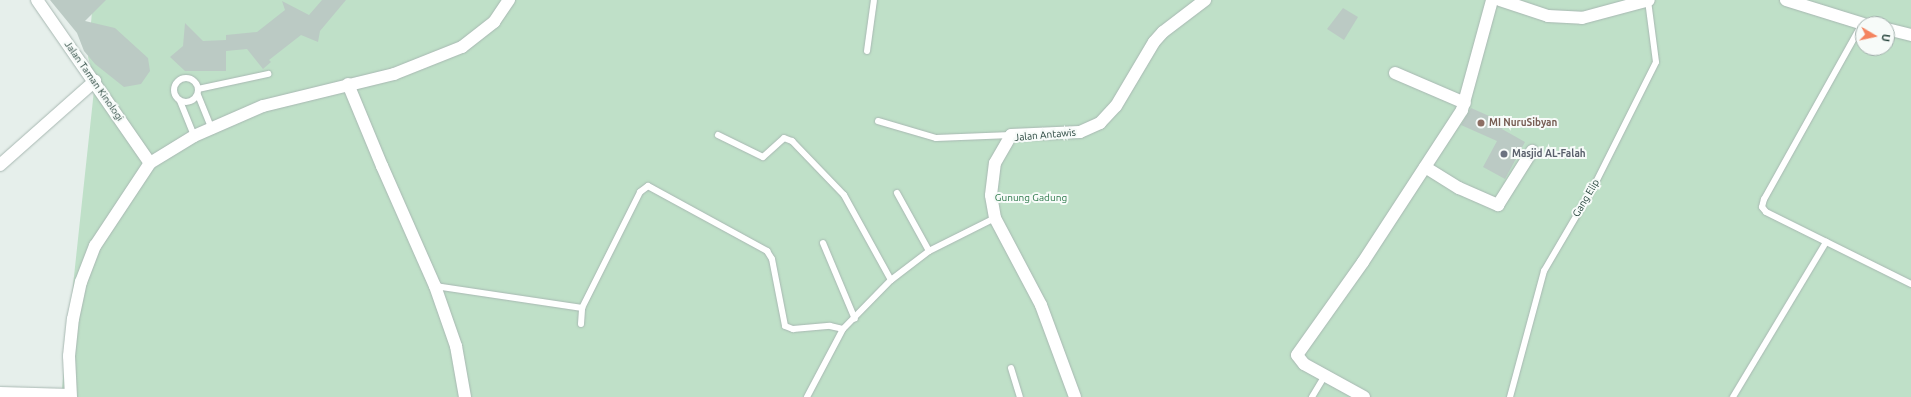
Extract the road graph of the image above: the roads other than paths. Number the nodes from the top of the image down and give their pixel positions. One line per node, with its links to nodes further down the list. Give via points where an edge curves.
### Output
1 (37, 0): 16 (street, Jalan Taman Kinologi)
2 (509, 0): 17 (street, via 494,22 462,47 394,74)
3 (874, 0): 13 (lane)
4 (1205, 0): 24 (street, Jalan Antawis, via 1154,42 1116,106 1100,123 1080,132)
5 (1492, 0): 20 (street)
6 (1500, 0): 7 (street, via 1548,16 1582,18)
7 (1648, 0): 52 (lane, Gang Elip, via 1656,62 1595,184 1544,271)
8 (1786, 0): 9 (street)
9 (1855, 22)
10 (1895, 31): 11 (street)
11 (1911, 35)
12 (1855, 36): 32 (lane, via 1764,199 1762,207 1766,212)
13 (867, 51)
14 (1395, 73): 20 (street)
15 (268, 74): 18 (lane)
16 (95, 81): 27 (street, Jalan Taman Kinologi); 28 (street)
17 (348, 84): 22 (street, via 263,106); 37 (street)
18 (198, 92): 19 (lane, via 190,101); 19 (lane, via 197,84 188,78 178,81 174,91); 22 (lane)
19 (180, 101): 25 (lane)
20 (1465, 103): 29 (street)
21 (878, 121): 24 (lane, via 936,138)
22 (211, 128): 25 (street)
23 (718, 135): 35 (lane, via 763,157 784,138 792,141 844,195)
24 (1011, 135): 31 (street, Jalan Antawis, via 999,154 993,173 991,195)
25 (194, 136): 27 (street)
26 (1532, 151): 29 (street, via 1498,205 1459,188)
27 (150, 163): 45 (street, via 95,246 81,282 69,356)
28 (0, 165)
29 (1425, 167): 43 (street, via 1363,262 1300,349 1299,360)
30 (897, 193): 34 (lane)
31 (995, 218): 34 (lane); 49 (street, Jalan Antawis, via 1041,305)
32 (1826, 242): 36 (lane); 53 (lane)
33 (823, 243): 39 (lane)
34 (929, 251): 35 (lane)
35 (891, 280): 39 (lane)
36 (1911, 284)
37 (435, 286): 38 (lane); 46 (street, via 456,346)
38 (582, 308): 40 (lane); 41 (lane, via 640,192 648,186 767,251 772,259 785,326 793,329 830,326)
39 (855, 319): 41 (lane)
40 (581, 324)
41 (843, 329): 47 (lane)
42 (1011, 368): 48 (lane)
43 (1324, 377): 50 (lane); 51 (street)
44 (0, 394): 45 (street)
45 (71, 396)
46 (465, 397)
47 (807, 397)
48 (1020, 397)
49 (1075, 397)
50 (1312, 397)
51 (1364, 397)
52 (1510, 397)
53 (1733, 397)

